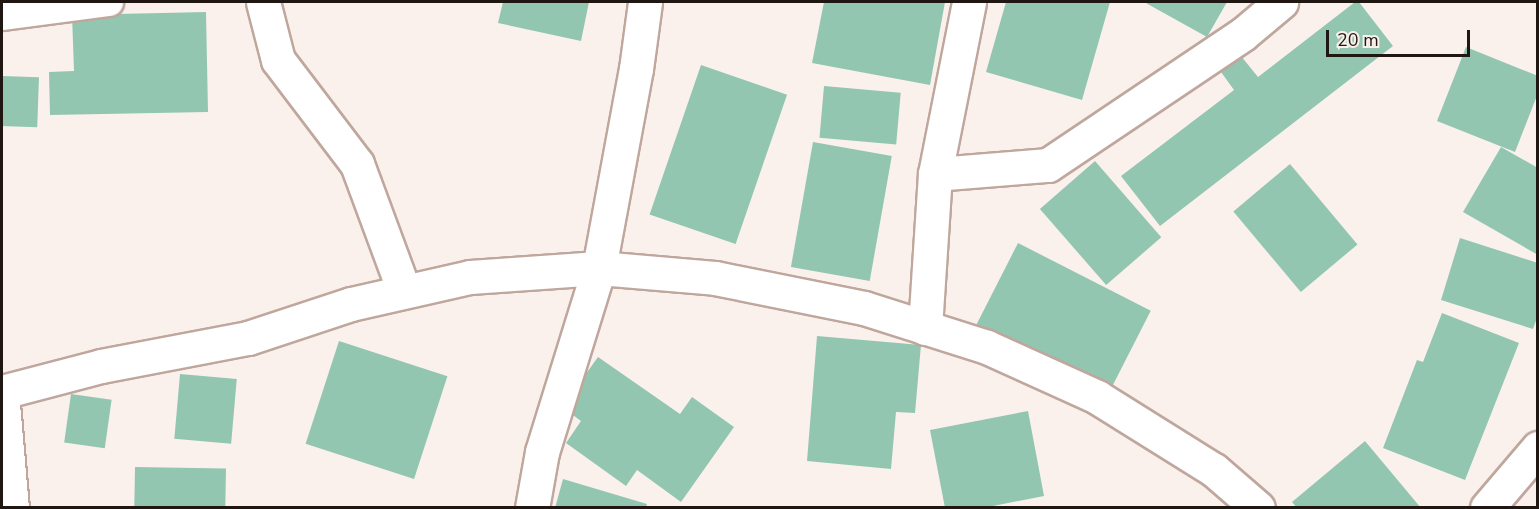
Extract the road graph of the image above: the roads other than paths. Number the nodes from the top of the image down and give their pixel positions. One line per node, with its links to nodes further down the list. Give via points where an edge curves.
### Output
1 (109, 2): 6 (lane)
2 (263, 2): 9 (street, via 278,60 357,165)
3 (645, 2): 8 (street)
4 (969, 2): 7 (street)
5 (1281, 2): 7 (street, via 1234,40 1048,165)
6 (2, 16)
7 (935, 174): 10 (street)
8 (599, 268): 9 (street, via 470,276); 10 (street, via 715,278 864,308); 14 (street, via 542,452)
9 (404, 291): 11 (street, via 351,303 248,338 101,366)
10 (925, 328): 15 (street, via 987,347 1097,396 1214,470)
11 (2, 392): 13 (street)
12 (1538, 448): 16 (street)
13 (12, 507)
14 (532, 507)
15 (1258, 507)
16 (1487, 507)

